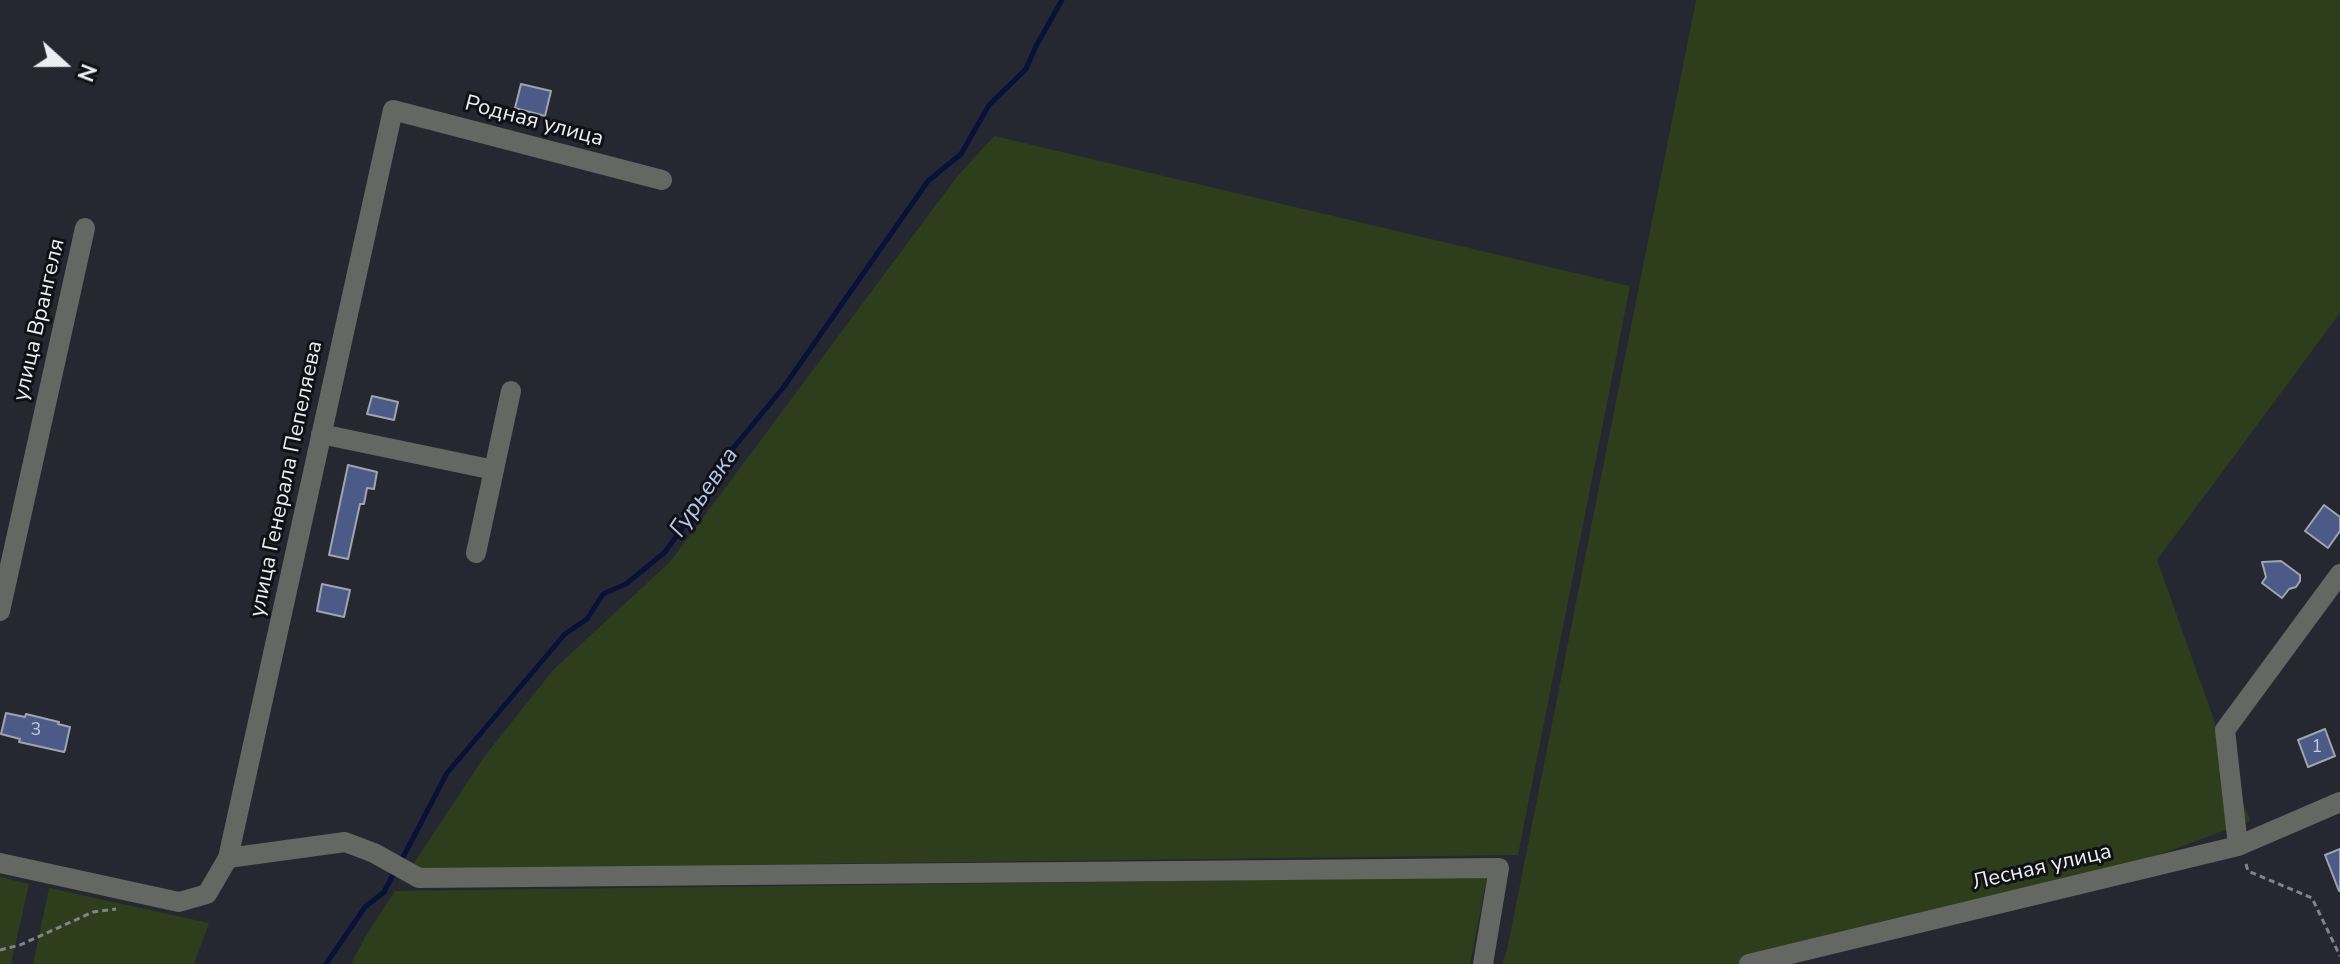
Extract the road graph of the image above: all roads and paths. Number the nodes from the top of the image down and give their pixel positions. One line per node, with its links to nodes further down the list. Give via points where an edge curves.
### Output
1 (393, 110): 2 (street, Родная улица); 5 (street, улица Генерала Пепеляева)
2 (662, 180)
3 (85, 228): 9 (street, улица Врангеля)
4 (511, 391): 6 (street)
5 (321, 434): 6 (street); 12 (street, улица Генерала Пепеляева)
6 (494, 470): 7 (street)
7 (476, 553)
8 (2340, 574): 11 (street, via 2225,730)
9 (0, 611)
10 (2340, 802): 11 (street, Лесная улица)
11 (2238, 846): 16 (path, via 2248,871 2312,898); 18 (street, Лесная улица)
12 (228, 858): 13 (street, улица Генерала Пепеляева, via 207,894 179,902); 17 (street, via 345,842 419,878 1499,868)
13 (0, 863)
14 (122, 908): 15 (path, via 93,912)
15 (0, 950)
16 (2340, 956)
17 (1483, 964)
18 (1749, 964)

